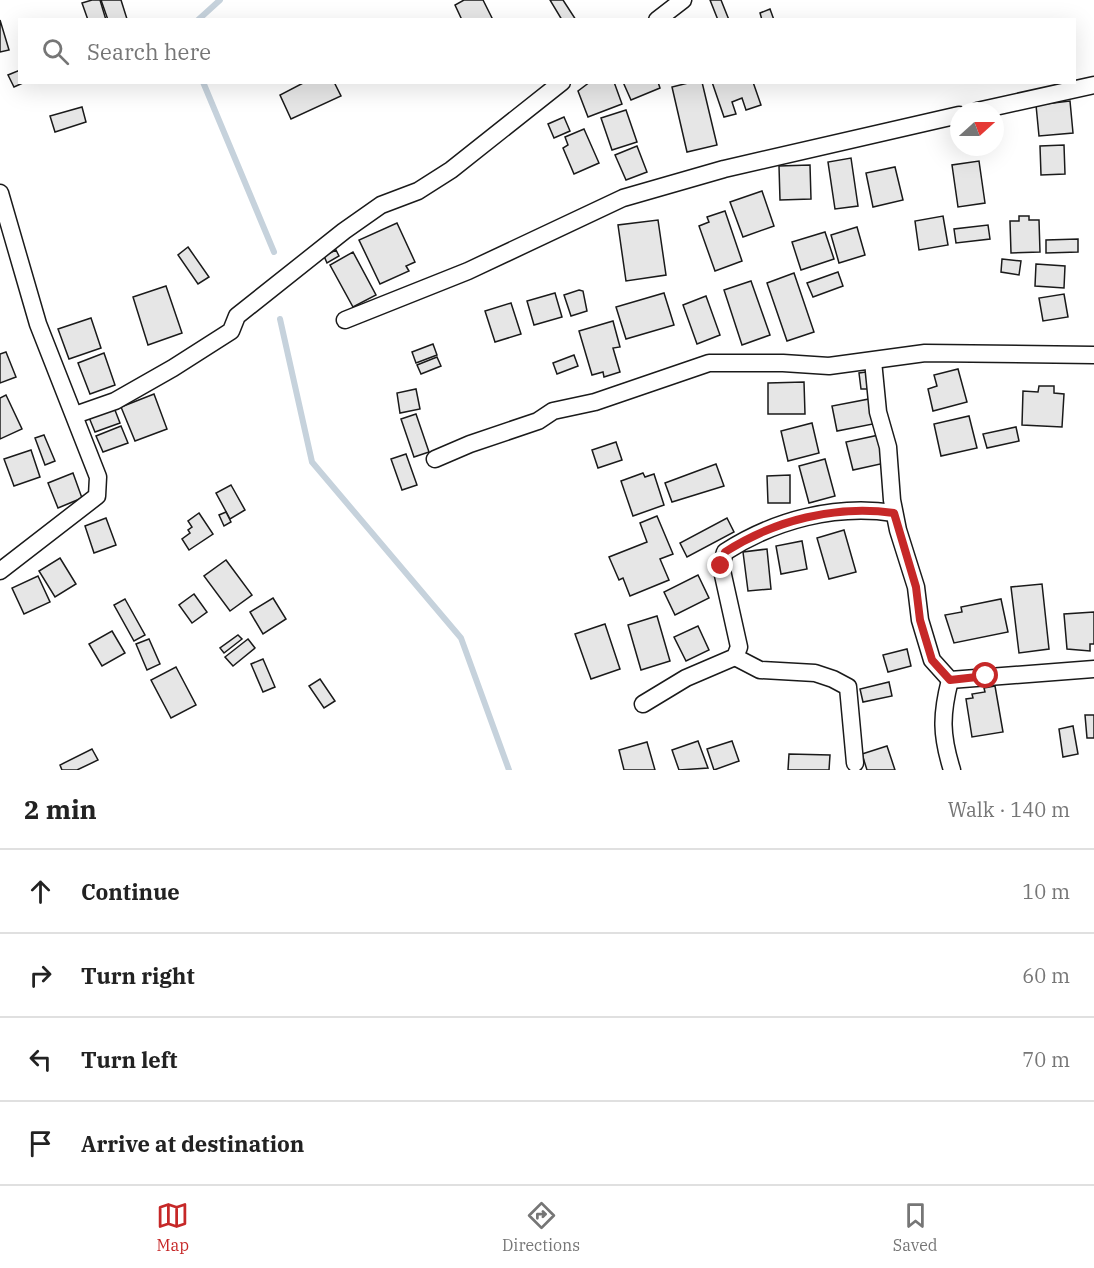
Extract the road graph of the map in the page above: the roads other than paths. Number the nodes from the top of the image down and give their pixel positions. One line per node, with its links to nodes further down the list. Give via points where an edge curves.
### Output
1 (683, 0): 2 (street)
2 (660, 18)
3 (559, 84): 11 (street, via 451,170 418,191 381,206 344,231 237,316 231,331 115,400)
4 (1094, 85): 5 (street)
5 (1004, 105)
6 (950, 117): 8 (street, via 724,169 623,198 468,271)
7 (0, 193): 11 (street, via 38,324)
8 (345, 320)
9 (1094, 355): 10 (street, via 926,352)
10 (873, 361): 12 (street, via 829,366 709,363 595,402 553,411 538,422); 13 (street, via 878,412 888,447)
11 (75, 415): 14 (street, via 98,477 97,496)
12 (435, 459)
13 (894, 513): 15 (street, via 851,510 812,515 749,536 725,552 721,566 739,646); 17 (street, via 932,660)
14 (0, 571)
15 (735, 657): 18 (street, via 686,678); 19 (street, via 760,670 815,673 848,687)
16 (1094, 669): 17 (street)
17 (950, 680): 20 (street, via 942,709)
18 (643, 704)
19 (855, 763)
20 (952, 770)

